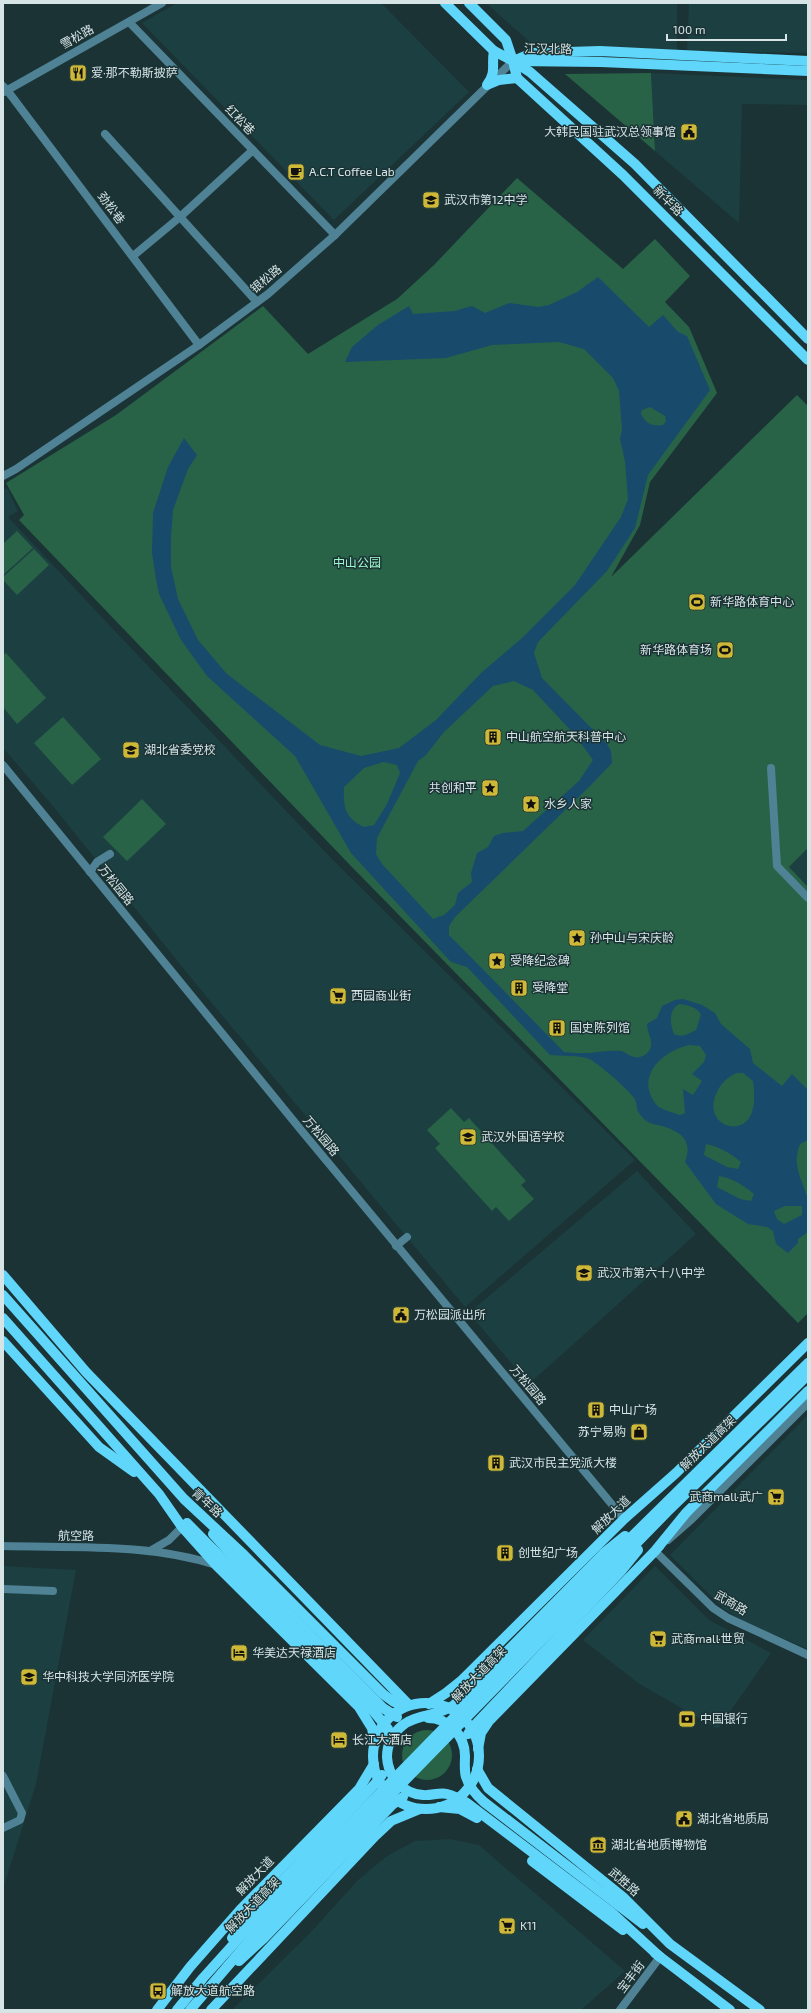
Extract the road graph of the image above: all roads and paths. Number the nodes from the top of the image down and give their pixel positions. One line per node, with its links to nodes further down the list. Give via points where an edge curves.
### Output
1 (162, 3): 4 (street, 雪松路)
2 (445, 3): 6 (main road, 新华路)
3 (468, 3): 5 (main road, 新华路)
4 (128, 22): 15 (street, 雪松路); 17 (street, 红松巷)
5 (506, 40): 7 (main road, via 514,51); 8 (main road, 新华路)
6 (494, 51): 8 (main road, 新华路); 14 (main road, via 494,71)
7 (532, 53): 8 (main road, 江汉北路); 9 (main road, 江汉北路, via 600,51)
8 (512, 61): 10 (main road, 江汉北路); 12 (main road, 新华路); 13 (main road, 新华路); 14 (street, 银松路)
9 (808, 61)
10 (536, 62): 11 (main road, 江汉北路, via 600,62); 12 (main road, via 531,66)
11 (808, 71)
12 (530, 72): 22 (main road, 新华路, via 635,164)
13 (518, 78): 14 (main road, via 499,80); 24 (main road, 新华路, via 623,175)
14 (487, 85): 19 (street, 银松路)
15 (4, 90): 20 (street, 劲松巷)
16 (105, 134): 18 (street)
17 (253, 150): 18 (street); 19 (street, 红松巷)
18 (180, 217): 20 (street); 21 (street)
19 (335, 235): 21 (street, 银松路)
20 (133, 256): 23 (street, 劲松巷)
21 (257, 302): 23 (street, 银松路)
22 (808, 339)
23 (199, 345): 25 (street, 银松路)
24 (808, 360)
25 (3, 476)
26 (3, 766): 29 (street, 万松园路)
27 (771, 768): 30 (street, via 777,866)
28 (110, 854): 29 (street, via 97,862)
29 (90, 872): 32 (street, 万松园路)
30 (808, 898)
31 (407, 1237): 32 (street)
32 (396, 1246): 50 (street, 万松园路)
33 (3, 1275): 41 (main road)
34 (3, 1295): 45 (main road, 青年路)
35 (3, 1318): 39 (main road)
36 (3, 1338): 39 (main road)
37 (3, 1342): 46 (main road, via 99,1447)
38 (808, 1343): 50 (main road, 解放大道, via 676,1473)
39 (42, 1362): 46 (main road)
40 (808, 1363): 49 (main road, 解放大道高架)
41 (79, 1364): 45 (main road); 61 (main road)
42 (808, 1374): 49 (main road, 解放大道高架)
43 (808, 1391): 54 (main road, via 686,1513)
44 (808, 1404): 54 (street, via 692,1519)
45 (114, 1421): 48 (main road, 青年路)
46 (150, 1484): 47 (main road)
47 (159, 1494): 51 (main road); 55 (main road)
48 (184, 1499): 55 (main road); 61 (main road, 青年路, via 383,1694 394,1702)
49 (664, 1509): 62 (main road, via 604,1553 454,1705); 66 (main road, via 625,1567 472,1728); 81 (main road, 解放大道高架, via 249,1927); 82 (main road, 解放大道高架, via 256,1933)
50 (624, 1519): 60 (main road, 解放大道, via 461,1681)
51 (182, 1527): 53 (street, via 169,1540); 56 (main road)
52 (3, 1546): 53 (street, 航空路)
53 (149, 1551): 56 (street, 航空路, via 195,1558)
54 (655, 1551): 59 (street, 武商路, via 713,1608 728,1618); 67 (main road, via 489,1720 481,1732)
55 (233, 1563): 63 (main road, via 383,1708 397,1718); 64 (main road, via 379,1717 388,1729)
56 (216, 1565): 65 (main road, via 359,1707 372,1728)
57 (3, 1589): 58 (street)
58 (53, 1591)
59 (808, 1655)
60 (429, 1704): 61 (main road); 67 (main road, via 460,1716 473,1732)
61 (411, 1705): 65 (main road, via 384,1724)
62 (423, 1718): 63 (main road); 66 (main road, via 439,1720 450,1725 458,1734)
63 (410, 1721): 64 (main road, via 398,1729)
64 (390, 1740): 68 (main road)
65 (374, 1744): 69 (main road)
66 (464, 1748): 77 (main road, via 466,1777 478,1797)
67 (478, 1749): 70 (main road)
68 (387, 1754): 72 (main road, via 389,1768 396,1782); 81 (main road, via 383,1772 374,1786 246,1918)
69 (374, 1764): 74 (main road, via 378,1779 388,1794 404,1804); 76 (main road, 解放大道, via 359,1789)
70 (477, 1769): 73 (main road, via 464,1792); 79 (main road, 武胜路, via 480,1777 492,1791 624,1898)
71 (3, 1776): 75 (street, via 22,1813 20,1820)
72 (415, 1794): 77 (main road, via 446,1794 459,1798); 82 (main road, via 402,1797 392,1805 264,1938)
73 (439, 1807): 74 (main road); 80 (main road, via 460,1809 477,1818 601,1915)
74 (422, 1809): 78 (main road, via 391,1821)
75 (3, 1828)
76 (264, 1886): 78 (main road); 83 (main road, 解放大道, via 207,1947)
77 (614, 1908): 79 (main road); 80 (main road)
78 (298, 1919): 86 (main road)
79 (670, 1944): 89 (main road, 武胜路)
80 (660, 1957): 87 (street, 宝丰街); 88 (main road)
81 (203, 1978): 84 (main road, 解放大道高架)
82 (205, 1992): 85 (main road, 解放大道高架)
83 (157, 2010)
84 (177, 2010)
85 (190, 2010)
86 (211, 2010)
87 (620, 2010)
88 (730, 2010)
89 (760, 2010)

